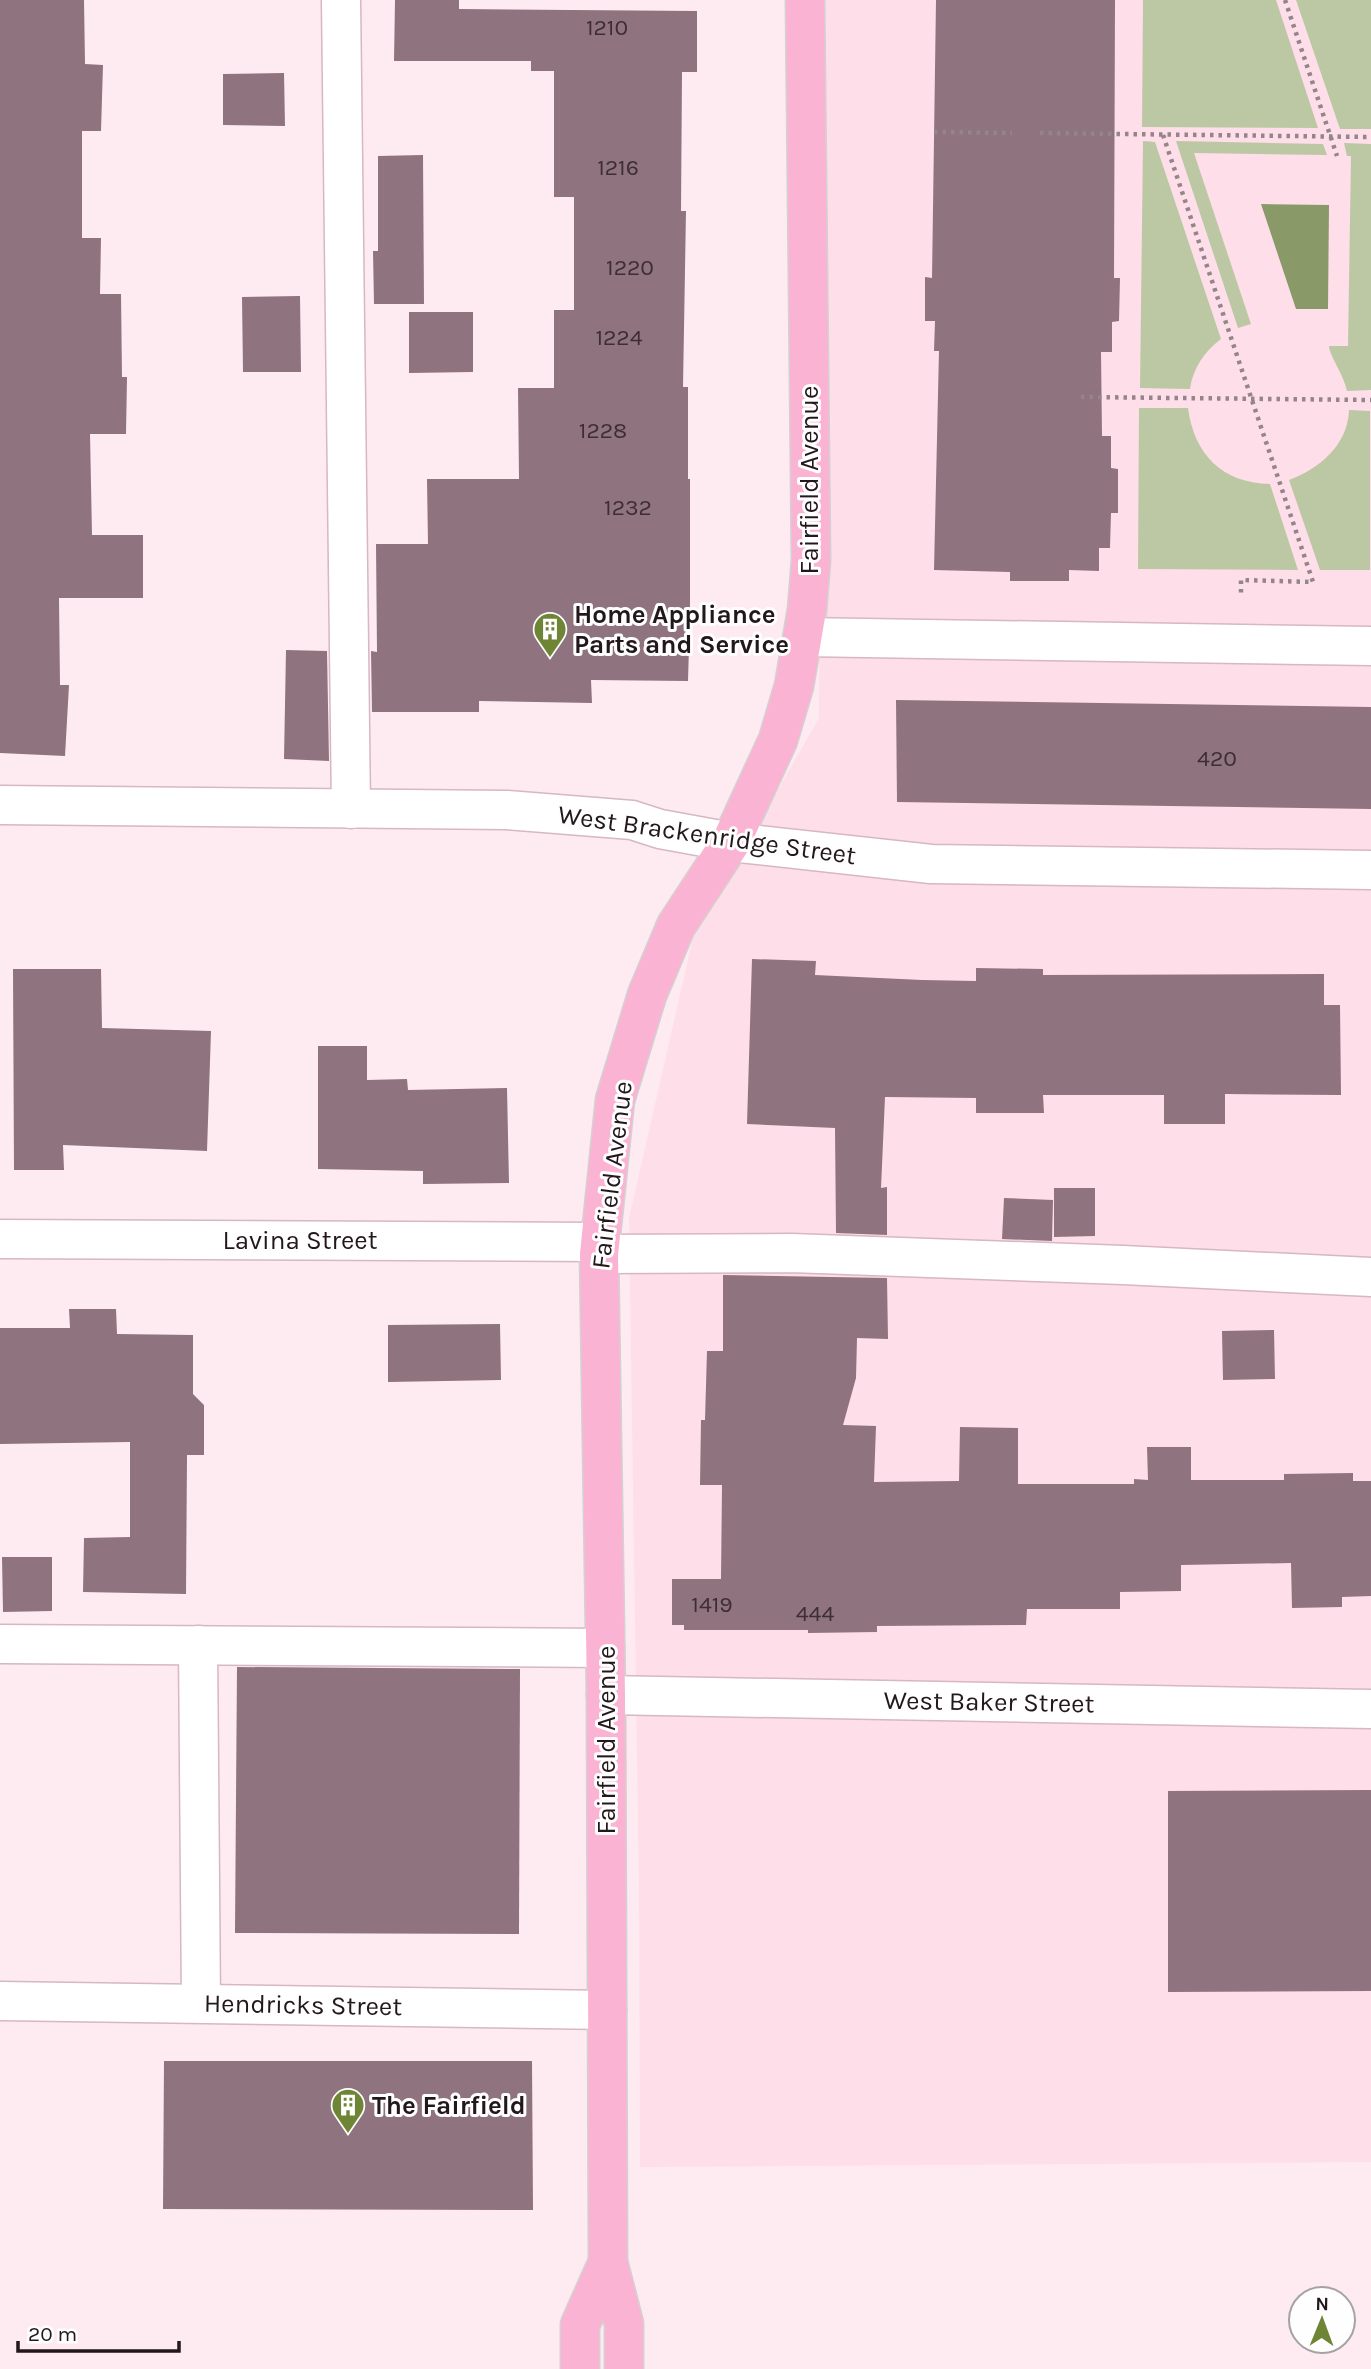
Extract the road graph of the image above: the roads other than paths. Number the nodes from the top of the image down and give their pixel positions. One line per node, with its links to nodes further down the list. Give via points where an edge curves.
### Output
1 (341, 0): 6 (street)
2 (805, 0): 3 (main road, Fairfield Avenue, via 811,561)
3 (803, 637): 4 (street); 7 (main road, Fairfield Avenue, via 778,740)
4 (1371, 646)
5 (0, 805): 6 (street, West Brackenridge Street)
6 (351, 809): 7 (street, West Brackenridge Street, via 507,810 632,820)
7 (731, 842): 8 (street, West Brackenridge Street, via 931,864); 10 (main road, Fairfield Avenue, via 676,926 647,995 615,1100)
8 (1371, 870)
9 (0, 1239): 10 (street, Lavina Street)
10 (599, 1248): 11 (street, Lavina Street); 14 (main road, Fairfield Avenue)
11 (1371, 1277)
12 (0, 1644): 13 (street)
13 (198, 1646): 14 (street); 18 (street)
14 (605, 1648): 15 (main road, Fairfield Avenue)
15 (606, 1695): 16 (street, West Baker Street); 19 (main road, Fairfield Avenue)
16 (1371, 1709)
17 (0, 2001): 18 (street, Hendricks Street)
18 (201, 2003): 19 (street, Hendricks Street)
19 (607, 2010): 20 (main road, Fairfield Avenue)
20 (608, 2262): 21 (main road, Fairfield Avenue, via 580,2325); 22 (main road, Fairfield Avenue, via 624,2324)
21 (580, 2369)
22 (624, 2369)

